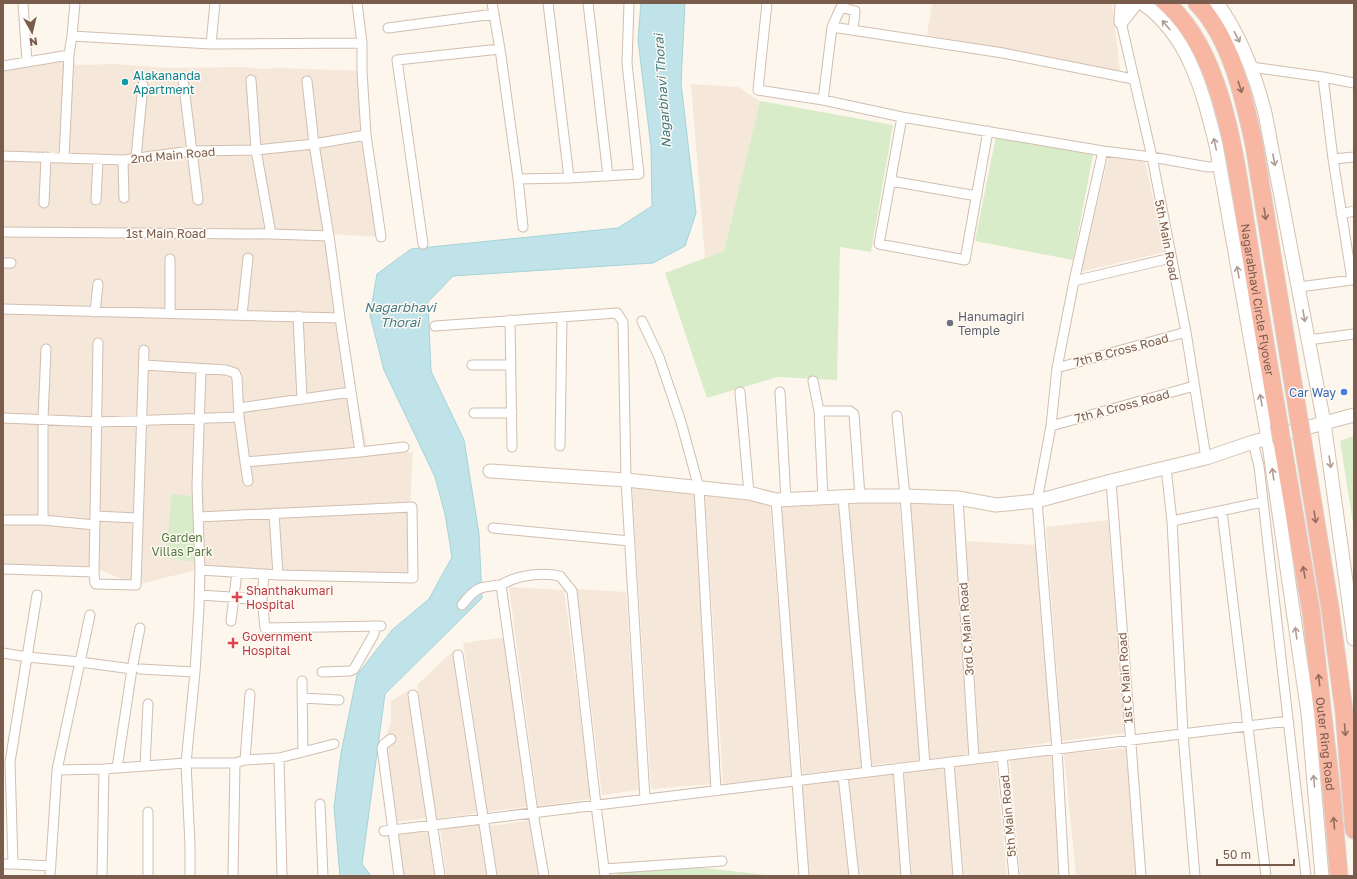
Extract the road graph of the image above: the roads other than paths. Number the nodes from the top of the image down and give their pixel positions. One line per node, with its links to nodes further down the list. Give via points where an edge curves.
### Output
1 (23, 3): 26 (street)
2 (75, 3): 21 (street)
3 (215, 3): 23 (street)
4 (357, 3): 22 (street)
5 (492, 3): 16 (street)
6 (548, 3): 55 (street)
7 (588, 3): 54 (street)
8 (629, 3): 54 (street, via 627,63 640,174)
9 (767, 3): 36 (street, via 758,90)
10 (1122, 3): 17 (street)
11 (1136, 3): 17 (street)
12 (1142, 3): 53 (street, one-way to 12, via 1206,108 1189,59 1166,24)
13 (1197, 3): 163 (highway, Nagarabhavi Circle Flyover, one-way to 163, bridge, via 1214,26 1234,68 1254,144)
14 (1219, 5): 28 (street, one-way to 28)
15 (1171, 7): 118 (highway, Nagarabhavi Circle Flyover, bridge, via 1190,29 1201,48 1224,112 1279,424)
16 (494, 14): 19 (street); 24 (street)
17 (1121, 22): 31 (street, 5th Main Road)
18 (832, 27): 20 (street); 20 (street, via 841,7 855,11); 36 (street)
19 (388, 28)
20 (853, 30): 31 (street, via 1003,53)
21 (72, 36): 23 (street); 25 (street)
22 (362, 43): 23 (street); 39 (street)
23 (211, 44)
24 (500, 48): 56 (street); 70 (street, via 397,60)
25 (69, 55): 26 (street); 46 (street)
26 (27, 62): 27 (street)
27 (3, 66)
28 (1251, 67): 29 (street); 77 (street, one-way to 77, via 1265,113)
29 (1323, 77): 34 (street); 51 (street)
30 (183, 79): 42 (street)
31 (1134, 79): 47 (street, 5th Main Road)
32 (251, 80): 41 (street)
33 (307, 80): 40 (street)
34 (1354, 83)
35 (143, 85): 49 (street)
36 (823, 100): 37 (street)
37 (902, 117): 38 (street); 57 (street)
38 (988, 131): 43 (street); 58 (street)
39 (366, 135): 40 (street, 2nd Main Road); 69 (street)
40 (314, 144): 41 (street, 2nd Main Road); 68 (street)
41 (256, 150): 42 (street, 2nd Main Road); 67 (street)
42 (191, 151): 49 (street, 2nd Main Road); 61 (street)
43 (1103, 151): 47 (street); 75 (street)
44 (3, 156): 45 (street, 2nd Main Road)
45 (46, 157): 46 (street, 2nd Main Road); 62 (street)
46 (64, 157): 50 (street, 2nd Main Road)
47 (1152, 157): 53 (street, via 1208,167); 72 (street, 5th Main Road)
48 (1354, 157): 51 (street)
49 (136, 158): 52 (street, 2nd Main Road)
50 (98, 159): 52 (street, 2nd Main Road); 60 (street)
51 (1333, 159): 64 (street)
52 (123, 160): 59 (street)
53 (1219, 166): 118 (street, one-way to 53)
54 (608, 176): 55 (street)
55 (569, 178): 56 (street)
56 (518, 179): 65 (street)
57 (891, 181): 58 (street); 58 (street, via 879,244 965,260)
58 (977, 196)
59 (124, 198)
60 (96, 200)
61 (198, 200)
62 (44, 202)
63 (1354, 211): 64 (street)
64 (1341, 214): 74 (street)
65 (523, 227)
66 (3, 232): 67 (street, 1st Main Road)
67 (272, 234): 68 (street, 1st Main Road)
68 (329, 236): 84 (street)
69 (381, 237)
70 (423, 244)
71 (248, 258): 81 (street)
72 (1170, 258): 75 (street); 88 (street, 5th Main Road)
73 (170, 259): 80 (street)
74 (1353, 279): 77 (street)
75 (1074, 281): 97 (street)
76 (98, 284): 79 (street)
77 (1299, 287): 90 (street, one-way to 90)
78 (3, 309): 79 (street)
79 (95, 312): 80 (street)
80 (170, 313): 81 (street)
81 (242, 315): 82 (street)
82 (298, 316): 84 (street); 104 (street)
83 (562, 317): 85 (street); 120 (street); 128 (street, via 617,313 623,322)
84 (340, 318): 101 (street)
85 (510, 320): 87 (street); 96 (street)
86 (642, 321): 131 (street, via 659,357 681,422)
87 (435, 326)
88 (1186, 332): 97 (street, 7th B Cross Road); 100 (street, 5th Main Road)
89 (1354, 334): 90 (street)
90 (1308, 340): 116 (street)
91 (98, 343): 115 (street)
92 (46, 350): 112 (street)
93 (144, 350): 94 (street)
94 (144, 365): 98 (street); 114 (street)
95 (472, 365): 96 (street)
96 (511, 365): 108 (street)
97 (1057, 368): 117 (street)
98 (201, 369): 106 (street, via 235,373); 113 (street)
99 (814, 381): 105 (street)
100 (1194, 386): 117 (street, 7th A Cross Road); 124 (street, 5th Main Road)
101 (351, 392): 104 (street); 123 (street)
102 (740, 392): 132 (street)
103 (780, 392): 138 (street)
104 (302, 399): 106 (street)
105 (819, 411): 133 (street, via 850,411 854,414); 136 (street)
106 (239, 413): 113 (street); 125 (street)
107 (474, 413): 108 (street)
108 (512, 413): 122 (street)
109 (897, 416): 134 (street)
110 (1354, 416): 116 (street)
111 (3, 418): 112 (street)
112 (43, 419): 115 (street); 146 (street)
113 (199, 419): 114 (street); 143 (street, via 196,486)
114 (142, 420): 115 (street); 144 (street)
115 (97, 422): 147 (street)
116 (1324, 423): 118 (street); 168 (street, one-way to 168)
117 (1051, 426): 139 (street)
118 (1275, 440): 119 (street); 164 (highway, Nagarabhavi Circle Flyover, one-way to 118); 243 (street, one-way to 118, via 1308,713)
119 (1253, 442): 124 (street); 140 (street)
120 (560, 446)
121 (404, 447): 123 (street)
122 (512, 447)
123 (360, 452): 125 (street)
124 (1206, 458): 126 (street)
125 (245, 462): 129 (street)
126 (1166, 468): 130 (street); 148 (street)
127 (490, 471): 128 (street)
128 (626, 480): 131 (street); 150 (street)
129 (248, 481)
130 (1111, 481): 139 (street); 186 (street, 1st C Main Road)
131 (699, 488): 132 (street); 206 (street)
132 (748, 493): 138 (street)
133 (860, 496): 134 (street); 135 (street)
134 (905, 496): 137 (street); 197 (street)
135 (843, 497): 136 (street); 203 (street)
136 (824, 498): 138 (street)
137 (958, 498): 139 (street, via 996,505); 192 (street, 3rd C Main Road)
138 (781, 500): 205 (street)
139 (1037, 501): 188 (street)
140 (1263, 502): 141 (street); 182 (street)
141 (1222, 511): 148 (street); 183 (street)
142 (274, 513): 143 (street); 156 (street); 156 (street, via 412,507 414,578)
143 (198, 517): 152 (street)
144 (138, 518): 147 (street); 153 (street, via 136,585 96,584)
145 (3, 520): 146 (street)
146 (43, 520): 147 (street)
147 (95, 521): 153 (street)
148 (1172, 521): 184 (street)
149 (493, 528): 150 (street)
150 (630, 541): 207 (street)
151 (3, 569): 153 (street)
152 (200, 570): 154 (street); 159 (street)
153 (94, 572)
154 (236, 572): 155 (street); 160 (street)
155 (264, 574): 156 (street); 161 (street)
156 (278, 575)
157 (501, 585): 162 (street, via 478,588); 209 (street, via 520,578 548,574 560,576 572,591); 211 (street)
158 (37, 595): 171 (street)
159 (199, 596): 160 (street); 174 (street)
160 (233, 598): 161 (street); 166 (street)
161 (262, 599): 175 (street, via 265,628 378,626 354,669)
162 (462, 605)
163 (1330, 608): 215 (highway, Outer Ring Road, one-way to 215, via 1344,711)
164 (1311, 611): 244 (highway, Outer Ring Road, one-way to 164)
165 (90, 615): 172 (street)
166 (231, 621)
167 (140, 628): 173 (street)
168 (1354, 639)
169 (3, 653): 171 (street)
170 (458, 655): 212 (street)
171 (27, 657): 172 (street); 218 (street, via 10,762)
172 (80, 662): 173 (street); 202 (street)
173 (136, 669): 174 (street); 199 (street)
174 (195, 672): 196 (street)
175 (322, 672)
176 (302, 681): 179 (street)
177 (250, 694): 193 (street)
178 (413, 695): 213 (street)
179 (302, 698): 180 (street); 189 (street)
180 (339, 700)
181 (148, 704): 198 (street)
182 (1288, 721): 183 (street); 242 (street)
183 (1248, 726): 184 (street); 240 (street)
184 (1183, 734): 186 (street); 239 (street)
185 (391, 739): 214 (street, via 382,748)
186 (1130, 740): 188 (street); 238 (street, 1st C Main Road)
187 (334, 744): 189 (street)
188 (1057, 749): 190 (street); 237 (street)
189 (303, 752): 191 (street)
190 (1002, 756): 192 (street); 236 (street, 5th Main Road)
191 (279, 758): 193 (street); 226 (street)
192 (974, 759): 195 (street)
193 (245, 760): 194 (street)
194 (235, 762): 196 (street); 225 (street)
195 (949, 762): 197 (street); 235 (street)
196 (186, 763): 198 (street); 224 (street)
197 (925, 765): 200 (street)
198 (145, 766): 199 (street)
199 (117, 768): 201 (street)
200 (898, 768): 203 (street); 234 (street)
201 (104, 769): 202 (street); 222 (street)
202 (57, 770): 219 (street)
203 (867, 772): 204 (street)
204 (843, 775): 205 (street); 233 (street)
205 (796, 781): 206 (street); 232 (street)
206 (716, 790): 207 (street)
207 (645, 799): 209 (street)
208 (320, 804): 227 (street)
209 (596, 805): 211 (street); 220 (street)
210 (148, 812): 223 (street)
211 (533, 813): 212 (street); 231 (street)
212 (483, 819): 213 (street); 230 (street)
213 (432, 825): 214 (street); 229 (street)
214 (388, 830): 228 (street)
215 (1354, 830)
216 (722, 861): 220 (street)
217 (3, 864): 218 (street)
218 (13, 864): 219 (street)
219 (51, 866): 221 (street)
220 (605, 873)
221 (50, 876)
222 (102, 876)
223 (148, 876)
224 (190, 876)
225 (233, 876)
226 (282, 876)
227 (323, 876)
228 (399, 876)
229 (440, 876)
230 (492, 876)
231 (544, 876)
232 (804, 876)
233 (854, 876)
234 (906, 876)
235 (958, 876)
236 (1014, 876)
237 (1064, 876)
238 (1141, 876)
239 (1195, 876)
240 (1266, 876)
241 (1296, 876): 242 (street)
242 (1306, 876)
243 (1322, 876)
244 (1339, 876)

